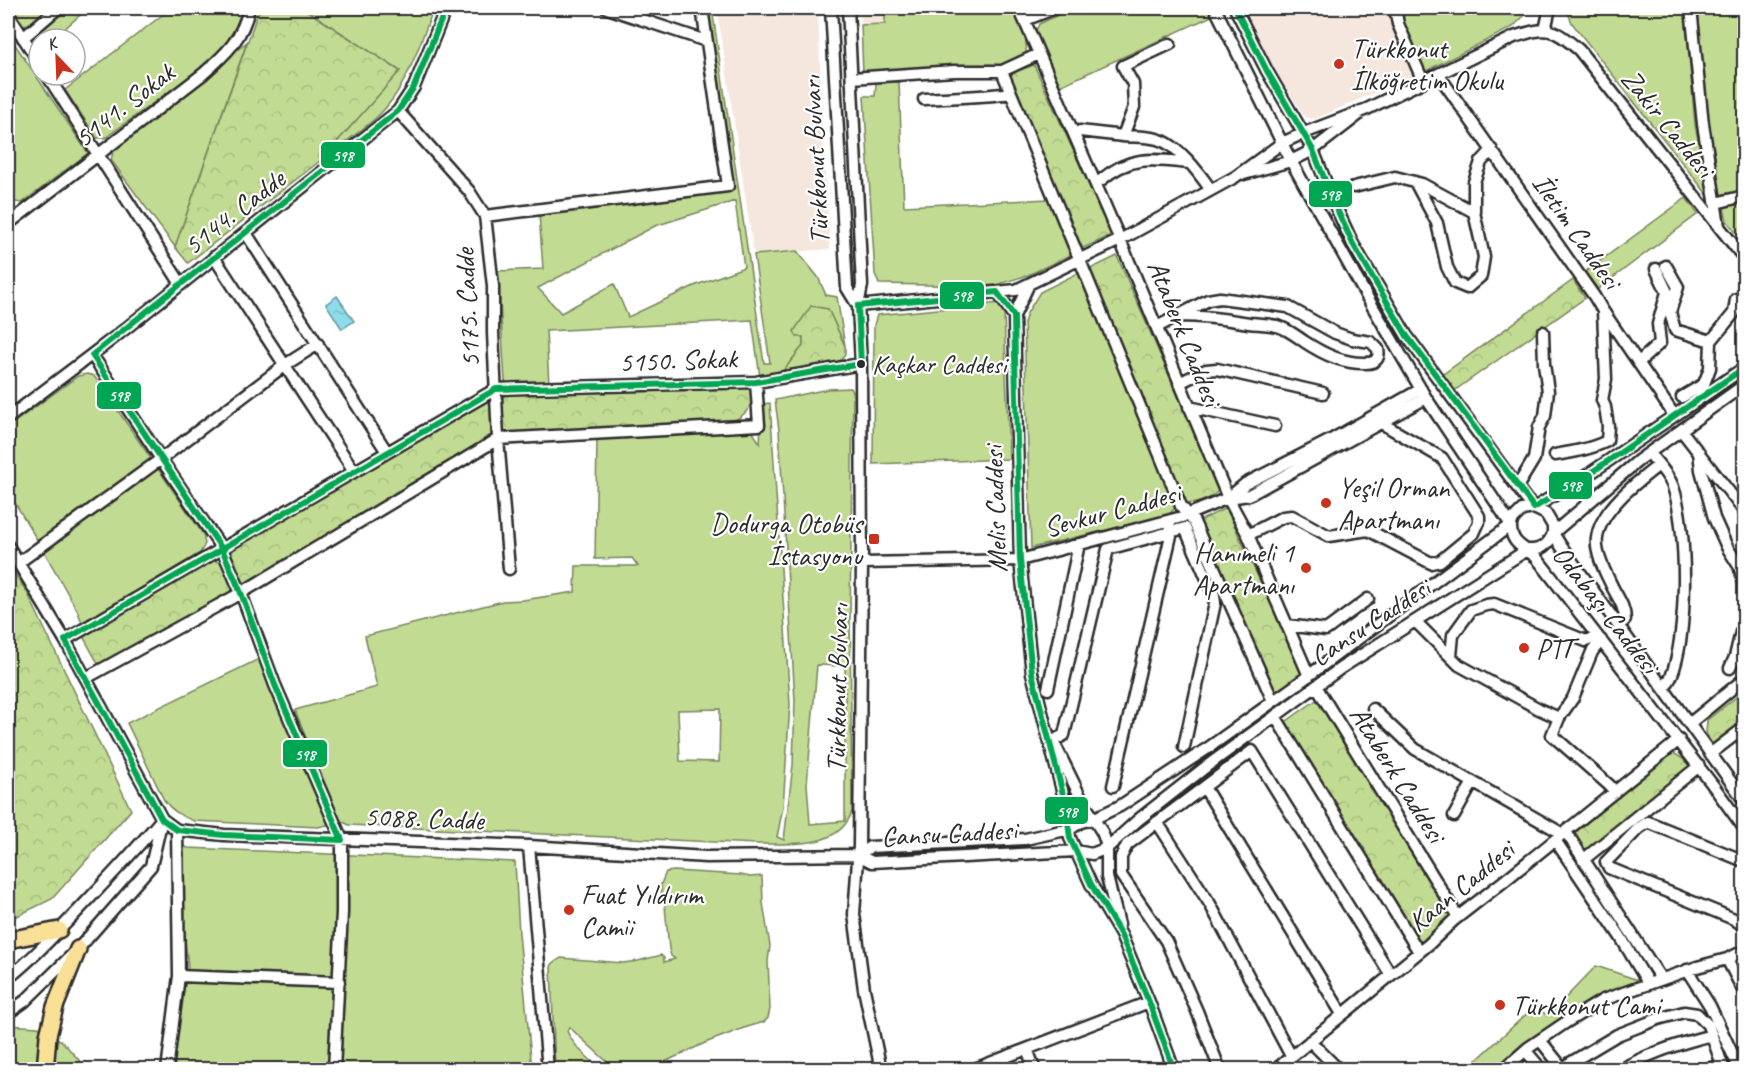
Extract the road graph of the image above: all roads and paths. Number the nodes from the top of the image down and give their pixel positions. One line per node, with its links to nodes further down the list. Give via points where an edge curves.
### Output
1 (58, 8): 18 (street)
2 (249, 8): 38 (street, 5141. Sokak, via 241,33 228,52)
3 (446, 8): 31 (street, 5144. Cadde, via 414,87)
4 (607, 8): 19 (street)
5 (702, 8): 19 (street)
6 (831, 8): 61 (street, Türkkonut Bulvarı, via 847,288)
7 (848, 8): 25 (street, Türkkonut Bulvarı)
8 (1019, 8): 16 (street, Ataberk Caddesi)
9 (1055, 8): 16 (street)
10 (1215, 8): 35 (street, Odabaşı Caddesi)
11 (1234, 8): 33 (street, Odabaşı Caddesi)
12 (1395, 8): 26 (street)
13 (1550, 8): 17 (street)
14 (1690, 8): 47 (street)
15 (8, 14): 18 (street)
16 (1025, 20): 22 (street, Ataberk Caddesi)
17 (1545, 30): 24 (street, via 1514,37); 51 (street, Zakir Caddesi, via 1553,30 1579,50)
18 (23, 38): 20 (street)
19 (706, 41): 49 (street, via 729,186)
20 (27, 44)
21 (1170, 44): 34 (street, via 1123,66 1133,84 1134,107)
22 (1039, 54): 23 (street); 53 (street, Ataberk Caddesi)
23 (1002, 71): 25 (street); 28 (street)
24 (1438, 74): 26 (street); 37 (street, İletim Caddesi)
25 (852, 78): 61 (street, Türkkonut Bulvarı, via 862,285)
26 (1423, 81): 30 (street)
27 (56, 87): 38 (street)
28 (1011, 93): 29 (street); 56 (street)
29 (924, 99)
30 (1366, 109): 33 (street); 36 (street)
31 (398, 111): 49 (street, 5175. Cadde, via 469,191); 52 (street, 5144. Cadde)
32 (1080, 131): 34 (street)
33 (1304, 132): 35 (street); 36 (street, Odabaşı Caddesi)
34 (1123, 136): 40 (street, via 1156,139 1172,145)
35 (1282, 143): 39 (street, Odabaşı Caddesi); 41 (street)
36 (1313, 150): 39 (street); 97 (street, Odabaşı Caddesi, via 1353,244 1407,336)
37 (1491, 150): 48 (street, via 1481,162 1474,182); 62 (street, İletim Caddesi)
38 (99, 155): 50 (street, 5141. Sokak); 57 (street)
39 (1291, 160): 41 (street); 81 (street, Odabaşı Caddesi)
40 (1189, 163): 42 (street, via 1136,161 1114,168); 45 (street)
41 (1235, 177): 45 (street)
42 (1101, 180)
43 (1415, 182): 44 (street, via 1395,177); 48 (street); 48 (street, via 1437,223 1455,284 1467,288 1481,276 1484,256)
44 (1354, 187)
45 (1211, 190): 53 (street)
46 (1744, 196): 47 (street)
47 (1716, 202): 51 (street)
48 (1474, 212)
49 (485, 216): 79 (street, 5175. Cadde, via 493,286)
50 (8, 224)
51 (1719, 226): 55 (street, Zakir Caddesi)
52 (246, 233): 54 (street, 5144. Cadde); 70 (street)
53 (1120, 240): 56 (street); 65 (street, Ataberk Caddesi)
54 (214, 257): 57 (street, 5144. Cadde); 74 (street)
55 (1744, 258)
56 (1081, 259): 58 (street); 101 (street, via 1181,506)
57 (180, 284): 71 (street, 5144. Cadde)
58 (1029, 284): 59 (street); 63 (street)
59 (997, 292): 61 (street); 63 (street)
60 (1736, 299): 68 (street, via 1734,313)
61 (858, 306): 73 (street, Türkkonut Bulvarı)
62 (1603, 311): 72 (street, İletim Caddesi); 93 (street, via 1606,379 1602,400 1607,441)
63 (1014, 316): 110 (street, Melis Caddesi)
64 (1179, 316): 64 (street, via 1277,326 1343,361 1370,363 1379,355 1371,342 1343,336 1288,307 1274,304 1220,298); 65 (street)
65 (1157, 327): 77 (street, Ataberk Caddesi)
66 (1675, 330): 68 (street); 69 (street); 69 (street, via 1670,312 1678,287 1661,268 1667,291 1658,324)
67 (1543, 332): 97 (street, via 1548,391 1545,416 1539,427 1534,459)
68 (1711, 342): 82 (street, via 1710,368 1704,384)
69 (1660, 343): 72 (street)
70 (318, 344): 74 (street); 90 (street)
71 (92, 355): 85 (street, 5144. Cadde); 94 (street)
72 (1639, 362): 84 (street, İletim Caddesi)
73 (861, 364): 76 (street, 5150. Sokak); 112 (street, Türkkonut Bulvarı)
74 (285, 366): 94 (street); 96 (street)
75 (1744, 368): 84 (street, Cansu Caddesi)
76 (756, 382): 79 (street, 5150. Sokak); 89 (street, via 759,425)
77 (1179, 382): 80 (street, via 1217,369); 83 (street, Ataberk Caddesi)
78 (1744, 385): 88 (street, Cansu Caddesi)
79 (496, 389): 89 (street, 5175. Cadde); 90 (street)
80 (1323, 393)
81 (1423, 394): 86 (street, Sevkur Caddesi); 98 (street, Sevkur Caddesi, via 1245,484); 102 (street, Odabaşı Caddesi)
82 (1682, 397)
83 (1189, 407): 87 (street); 98 (street, Ataberk Caddesi)
84 (1674, 416): 99 (street, Cansu Caddesi)
85 (8, 418)
86 (1381, 423): 98 (street, Sevkur Caddesi, via 1249,495); 105 (street, via 1442,458 1479,516 1474,533 1440,561 1431,563 1368,530 1329,536 1292,516)
87 (1275, 426)
88 (1681, 430): 91 (street); 92 (street, Cansu Caddesi)
89 (498, 439): 113 (street, 5175. Cadde); 115 (street)
90 (387, 452): 96 (street)
91 (1699, 452): 100 (street); 114 (street, via 1714,518)
92 (1649, 453): 95 (street); 104 (street, Cansu Caddesi)
93 (1554, 455)
94 (161, 459): 108 (street); 111 (street)
95 (1659, 465): 119 (street, via 1616,503 1600,525 1596,540 1601,563 1625,609 1625,620); 130 (street, via 1673,484 1683,572 1679,638 1671,677)
96 (354, 471): 108 (street)
97 (1517, 487): 99 (street, Odabaşı Caddesi)
98 (1228, 498): 101 (street, Sevkur Caddesi); 105 (street, Ataberk Caddesi)
99 (1534, 508): 102 (street, Cansu Caddesi, via 1522,510); 104 (street, Odabaşı Caddesi, via 1546,513)
100 (1744, 511)
101 (1189, 515): 103 (street, Sevkur Caddesi); 131 (street)
102 (1511, 525): 109 (street, Odabaşı Caddesi, via 1516,543); 125 (street, Cansu Caddesi)
103 (1170, 526): 106 (street, Sevkur Caddesi); 139 (street, via 1108,549 1064,735); 140 (street, via 1185,528 1215,603); 144 (street)
104 (1553, 533): 109 (street, Cansu Caddesi, via 1544,547); 119 (street, Odabaşı Caddesi)
105 (1248, 535): 118 (street, Ataberk Caddesi)
106 (1079, 544): 110 (street, Sevkur Caddesi); 129 (street)
107 (8, 546): 111 (street)
108 (222, 549): 115 (street); 122 (street)
109 (1527, 550): 117 (street, Cansu Caddesi); 121 (street, Odabaşı Caddesi)
110 (1020, 561): 112 (street, Sevkur Caddesi); 136 (street, Melis Caddesi, via 1032,673)
111 (18, 563): 122 (street)
112 (862, 563): 160 (street, Türkkonut Bulvarı)
113 (509, 569)
114 (1744, 582)
115 (241, 593): 126 (street); 156 (street, via 274,686)
116 (1368, 599): 118 (street, via 1326,630)
117 (1415, 621): 123 (street); 128 (street, Cansu Caddesi)
118 (1287, 625): 125 (street, Ataberk Caddesi)
119 (1618, 626): 130 (street, Odabaşı Caddesi)
120 (1744, 629): 124 (street)
121 (1599, 638): 123 (street, via 1586,641 1486,604 1471,610 1453,635); 134 (street, via 1573,698); 138 (street, Odabaşı Caddesi)
122 (65, 640): 126 (street)
123 (1451, 656): 134 (street)
124 (1730, 668)
125 (1309, 676): 131 (street, Cansu Caddesi)
126 (86, 678): 149 (street)
127 (1744, 679): 135 (street)
128 (1316, 686): 133 (street, Cansu Caddesi); 163 (street, Ataberk Caddesi)
129 (1048, 689)
130 (1664, 689): 135 (street, Odabaşı Caddesi)
131 (1273, 702): 150 (street, Cansu Caddesi, via 1120,806)
132 (1373, 709): 143 (street, via 1415,748)
133 (1275, 716): 158 (street, Cansu Caddesi, via 1155,807); 170 (street)
134 (1559, 718): 146 (street, via 1552,735)
135 (1689, 724): 141 (street, Odabaşı Caddesi)
136 (1046, 728): 139 (street, Melis Caddesi); 153 (street, Melis Caddesi)
137 (1744, 728): 141 (street)
138 (1679, 740): 142 (street, Odabaşı Caddesi); 146 (street, Kaan Caddesi)
139 (1053, 741): 150 (street, Melis Caddesi)
140 (1184, 747)
141 (1710, 754): 147 (street, Odabaşı Caddesi)
142 (1699, 766): 152 (street, Odabaşı Caddesi); 161 (street)
143 (1473, 782): 148 (street); 155 (street)
144 (1113, 786)
145 (1204, 787): 151 (street); 173 (street, via 1252,751); 182 (street)
146 (1615, 792): 155 (street, Kaan Caddesi)
147 (1744, 800)
148 (1454, 816)
149 (162, 819): 154 (street); 165 (street); 168 (street, via 151,866)
150 (1093, 819): 153 (street, Cansu Caddesi); 158 (street, Melis Caddesi)
151 (1157, 822): 188 (street, via 1210,904); 200 (street, via 1127,845 1121,857 1121,875 1166,941)
152 (1744, 828)
153 (1070, 829): 159 (street, Melis Caddesi); 160 (street, Cansu Caddesi, via 1025,839 870,846)
154 (177, 830): 156 (street, 5088. Cadde); 174 (street)
155 (1561, 836): 161 (street); 163 (street, Kaan Caddesi); 178 (street)
156 (342, 840): 157 (street, 5088. Cadde); 177 (street)
157 (529, 846): 160 (street, 5088. Cadde, via 706,857); 195 (street)
158 (1107, 849): 159 (street, Cansu Caddesi, via 1092,854); 166 (street, Melis Caddesi, via 1107,877)
159 (1076, 851): 160 (street, Cansu Caddesi, via 873,862); 166 (street, Melis Caddesi)
160 (858, 855): 196 (street, Türkkonut Bulvarı, via 854,914)
161 (1583, 860): 176 (street)
162 (1744, 861): 164 (street, via 1648,822 1606,862 1609,868)
163 (1458, 917): 170 (street, Kaan Caddesi)
164 (1744, 926)
165 (59, 930): 167 (highway); 175 (street)
166 (1121, 935): 180 (street, Melis Caddesi)
167 (8, 940)
168 (78, 949): 181 (street); 192 (highway, via 55,1007)
169 (1744, 951): 171 (street)
170 (1419, 952): 173 (street, Kaan Caddesi)
171 (1727, 959): 172 (street); 179 (street)
172 (1687, 970): 176 (street); 206 (street, via 1710,1006)
173 (1392, 975): 182 (street, Kaan Caddesi)
174 (179, 976): 177 (street); 193 (street)
175 (8, 978)
176 (1661, 979): 178 (street)
177 (339, 982): 194 (street)
178 (1648, 983): 184 (street, via 1603,1000)
179 (1744, 992)
180 (1149, 1002): 186 (street); 199 (street, Melis Caddesi)
181 (8, 1013)
182 (1342, 1014): 185 (street, Kaan Caddesi)
183 (1712, 1035): 189 (street); 191 (street, via 1697,1014 1684,1012 1617,1035); 204 (street, via 1641,1058)
184 (1540, 1040): 187 (street); 191 (street)
185 (1310, 1041): 188 (street, Kaan Caddesi); 190 (street)
186 (1027, 1048): 197 (street); 198 (street)
187 (1526, 1051): 202 (street); 203 (street)
188 (1291, 1056): 201 (street, Kaan Caddesi)
189 (1723, 1067): 205 (street)
190 (1335, 1068)
191 (1564, 1069)
192 (45, 1070)
193 (167, 1070)
194 (334, 1070)
195 (548, 1070)
196 (881, 1070)
197 (972, 1070)
198 (1035, 1070)
199 (1174, 1070)
200 (1220, 1070)
201 (1275, 1070)
202 (1503, 1070)
203 (1542, 1070)
204 (1620, 1070)
205 (1704, 1070)
206 (1740, 1070)

